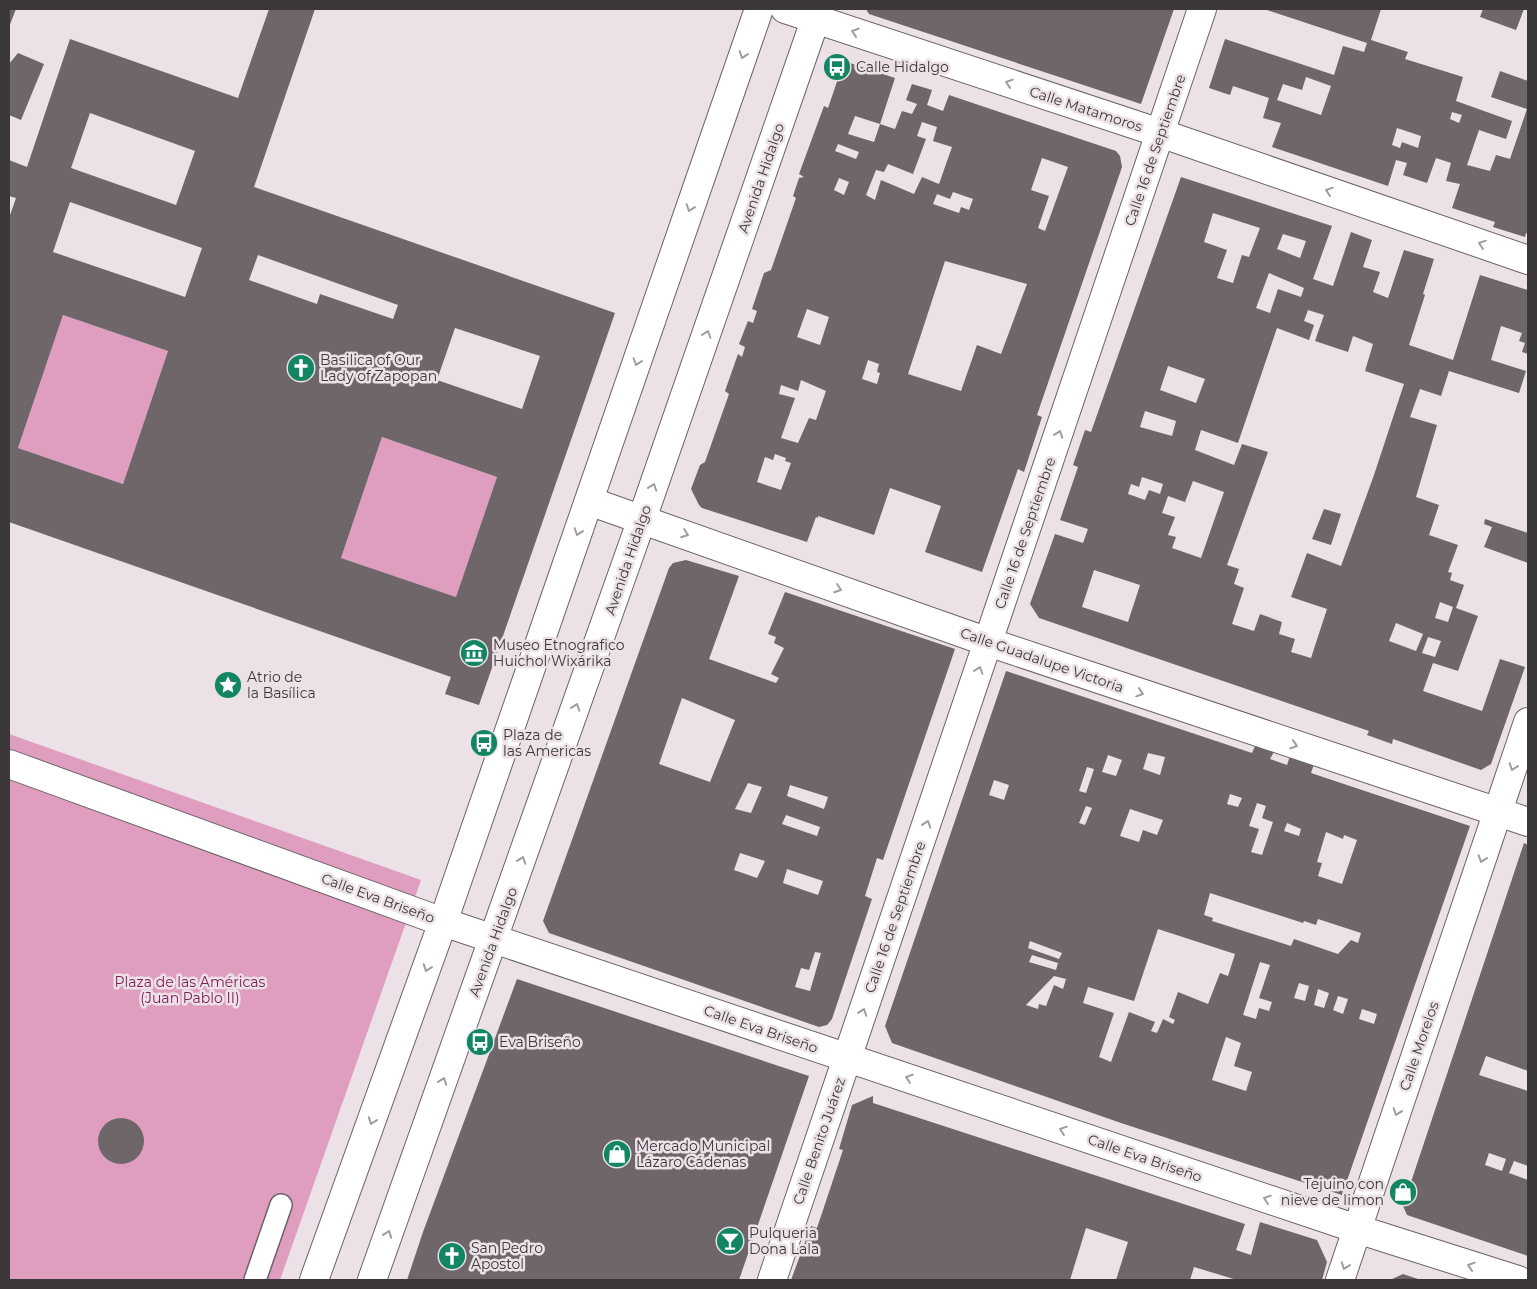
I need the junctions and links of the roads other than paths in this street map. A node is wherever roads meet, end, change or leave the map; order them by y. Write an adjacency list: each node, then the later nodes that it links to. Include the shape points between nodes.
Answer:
1 (759, 9): 7 (street, one-way to 7)
2 (785, 9): 4 (street, Calle Matamoros)
3 (1202, 9): 5 (street, Calle 16 de Septiembre)
4 (817, 14): 5 (street, Calle Matamoros, one-way to 4); 8 (street, Avenida Hidalgo, one-way to 4)
5 (1160, 133): 6 (street, Calle Matamoros, one-way to 5); 9 (street, Calle 16 de Septiembre, one-way to 5)
6 (1528, 260)
7 (589, 501): 8 (street, Calle Guadalupe Victoria); 14 (street, one-way to 14)
8 (642, 519): 9 (street, Calle Guadalupe Victoria, one-way to 9); 15 (street, Avenida Hidalgo, one-way to 8)
9 (988, 642): 12 (street, Calle Guadalupe Victoria, one-way to 12); 16 (street, Calle 16 de Septiembre, one-way to 9)
10 (1528, 722): 12 (street, Calle Morelos, one-way to 12)
11 (9, 764): 14 (street, Calle Eva Briseño)
12 (1497, 812): 13 (street, Calle Guadalupe Victoria); 18 (street, Calle Morelos, one-way to 18)
13 (1528, 822)
14 (443, 922): 15 (street, Calle Eva Briseño); 20 (street, one-way to 20)
15 (494, 939): 16 (street, Calle Eva Briseño); 21 (street, Avenida Hidalgo, one-way to 15)
16 (848, 1058): 18 (street, Calle Eva Briseño, one-way to 16); 22 (street, Calle Benito Juárez)
17 (281, 1206): 19 (lane)
18 (1357, 1230): 23 (street, Calle Morelos, one-way to 23); 24 (street, Calle Eva Briseño, one-way to 18)
19 (255, 1280)
20 (314, 1280)
21 (372, 1280)
22 (772, 1280)
23 (1340, 1280)
24 (1518, 1280)

